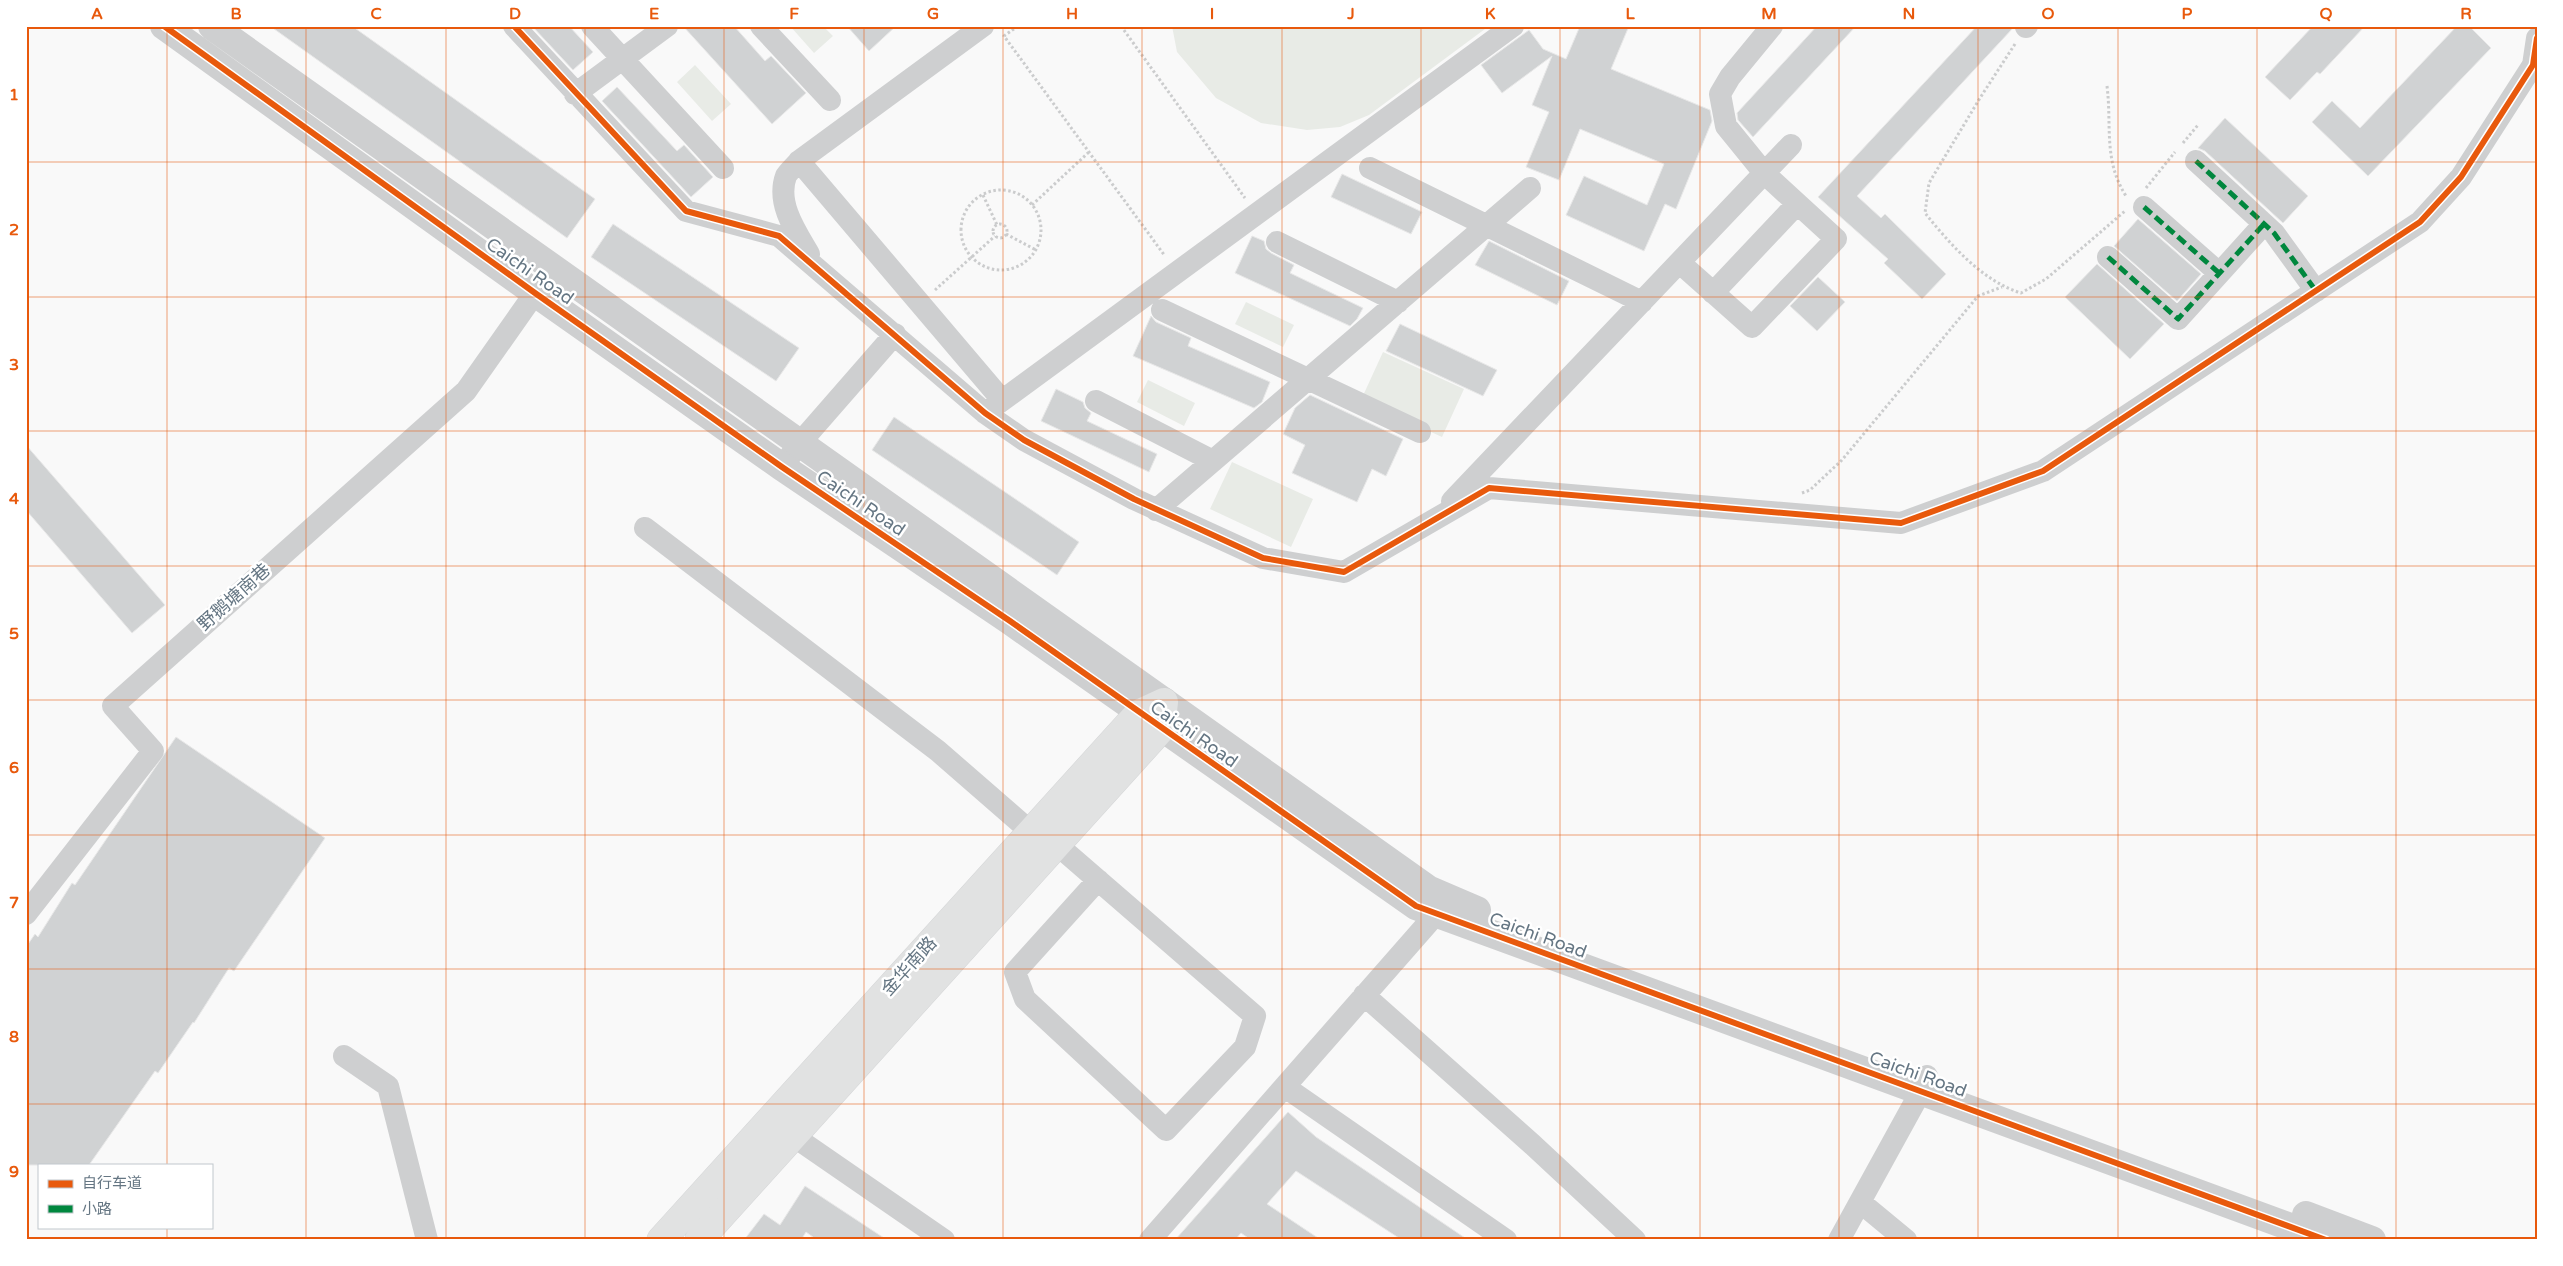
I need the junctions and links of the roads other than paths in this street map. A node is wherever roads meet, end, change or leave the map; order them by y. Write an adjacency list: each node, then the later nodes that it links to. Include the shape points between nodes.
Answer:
1 (164, 26): 32 (street, Caichi Road)
2 (212, 26): 41 (street, Caichi Road)
3 (514, 26): 12 (street)
4 (592, 26): 11 (street)
5 (667, 26): 11 (street)
6 (761, 26): 13 (street)
7 (983, 26): 16 (street)
8 (1513, 26): 39 (street)
9 (1772, 26): 19 (street, via 1720,94 1726,126)
10 (2537, 38): 30 (street, via 2532,65 2461,177 2420,222)
11 (622, 59): 12 (street); 17 (street)
12 (575, 94): 28 (street, via 686,210 779,236)
13 (830, 100)
14 (1791, 145): 19 (street)
15 (2196, 161): 23 (street)
16 (800, 162): 28 (street, via 786,175 782,198 794,228); 39 (street, via 920,303)
17 (722, 168)
18 (1370, 168): 24 (street)
19 (1765, 174): 22 (street); 27 (street)
20 (1530, 188): 24 (street)
21 (2136, 200): 29 (street)
22 (1797, 204): 31 (street); 31 (street, via 1836,239 1752,327)
23 (2264, 224): 29 (street); 30 (street)
24 (1486, 226): 33 (street); 34 (street)
25 (1277, 242): 33 (street)
26 (2108, 257): 29 (street, via 2178,319)
27 (1680, 263): 31 (street); 34 (street)
28 (817, 268): 36 (street)
29 (2220, 273)
30 (2316, 291): 45 (street, via 2042,471 1901,523 1489,488)
31 (1713, 292)
32 (535, 294): 43 (street, Caichi Road); 53 (street, 野鹅塘南巷, via 466,391 113,706 153,751)
33 (1398, 302): 37 (street)
34 (1642, 302): 45 (street, via 1485,464)
35 (1162, 310): 37 (street)
36 (895, 334): 39 (street); 41 (street)
37 (1308, 380): 40 (street); 42 (street)
38 (1096, 401): 42 (street)
39 (993, 406): 44 (street, via 1024,440)
40 (1420, 432)
41 (799, 444): 43 (street); 47 (street, Caichi Road)
42 (1214, 461): 44 (street)
43 (782, 467): 48 (street, Caichi Road, via 1010,621)
44 (1156, 510): 45 (street, via 1263,558 1344,572)
45 (1439, 517)
46 (645, 528): 50 (street, via 938,751)
47 (1164, 702): 48 (main road, 金华南路); 49 (main road); 52 (street, Caichi Road, via 1428,889)
48 (1138, 714): 49 (street, Caichi Road); 50 (main road, 金华南路)
49 (1160, 729): 50 (main road, 金华南路); 52 (street, Caichi Road, via 1416,906)
50 (1043, 837): 51 (street); 58 (main road, 金华南路); 59 (main road, 金华南路)
51 (1098, 880): 51 (street, via 1255,1016 1245,1047 1166,1130 1024,999 1015,972)
52 (1444, 907): 54 (street); 56 (street, Caichi Road)
53 (26, 914)
54 (1364, 995): 57 (street); 68 (street)
55 (344, 1056): 61 (street, via 388,1086)
56 (1924, 1084): 60 (street); 71 (street, Caichi Road); 72 (street, Caichi Road)
57 (1281, 1091): 65 (street); 66 (street); 67 (street)
58 (770, 1120): 59 (street); 62 (main road, 金华南路)
59 (793, 1135): 63 (main road, 金华南路); 64 (street)
60 (1860, 1202): 69 (street); 70 (street)
61 (428, 1240)
62 (661, 1240)
63 (699, 1240)
64 (944, 1240)
65 (1150, 1240)
66 (1490, 1240)
67 (1506, 1240)
68 (1635, 1240)
69 (1839, 1240)
70 (1906, 1240)
71 (2326, 1240)
72 (2372, 1240)

